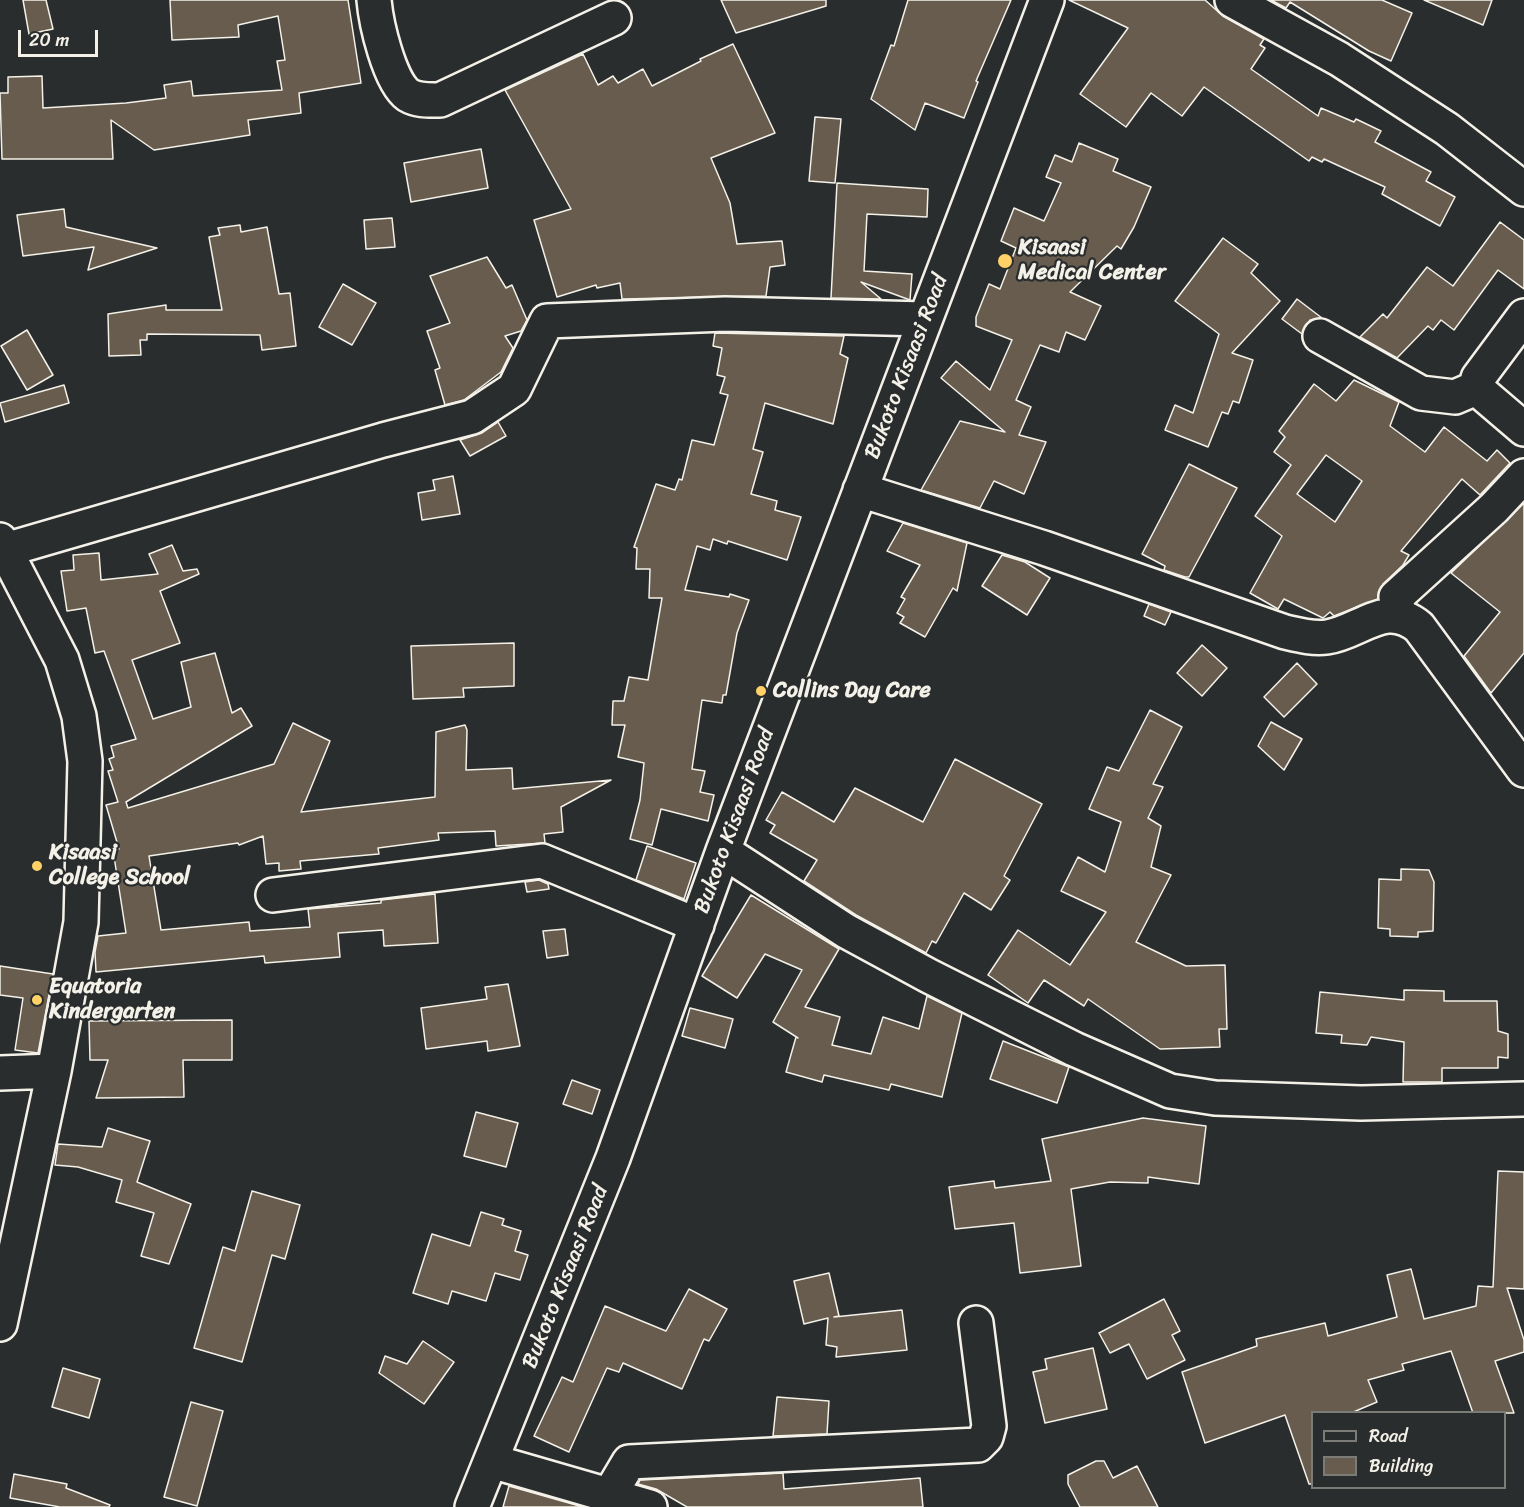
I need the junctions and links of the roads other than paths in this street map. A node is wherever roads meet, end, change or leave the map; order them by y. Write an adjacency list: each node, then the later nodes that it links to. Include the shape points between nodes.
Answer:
1 (374, 0): 4 (street, via 384,48 398,82 408,95 422,100 440,100)
2 (1047, 0): 7 (street, Bukoto Kisaasi Road)
3 (1232, 0): 5 (street, via 1338,59 1447,129)
4 (614, 18)
5 (1524, 189)
6 (1524, 316): 9 (street, via 1478,378)
7 (925, 319): 12 (street, Bukoto Kisaasi Road); 13 (street, via 725,314 547,321 514,389 471,417)
8 (1320, 336): 9 (street, via 1421,393 1455,397)
9 (1476, 388): 10 (street)
10 (1524, 429)
11 (1524, 476): 14 (street, via 1396,597)
12 (860, 490): 14 (street, via 1044,548 1285,632 1328,636 1381,616); 16 (street, Bukoto Kisaasi Road)
13 (2, 545): 19 (street, via 62,660 79,716 85,761 81,922)
14 (1399, 615): 15 (street, via 1419,627)
15 (1524, 770)
16 (723, 851): 18 (street, Bukoto Kisaasi Road); 21 (street, via 846,931 929,976 1074,1049 1170,1091 1215,1098 1361,1103)
17 (273, 895): 18 (street, via 542,861)
18 (697, 925): 24 (street, Bukoto Kisaasi Road, via 613,1158)
19 (54, 1071): 20 (street); 23 (street)
20 (0, 1073)
21 (1524, 1099)
22 (976, 1323): 25 (street, via 989,1426 978,1445 629,1462)
23 (0, 1324)
24 (491, 1461): 25 (street); 26 (street, Bukoto Kisaasi Road)
25 (610, 1494): 27 (street)
26 (472, 1507)
27 (650, 1507)

